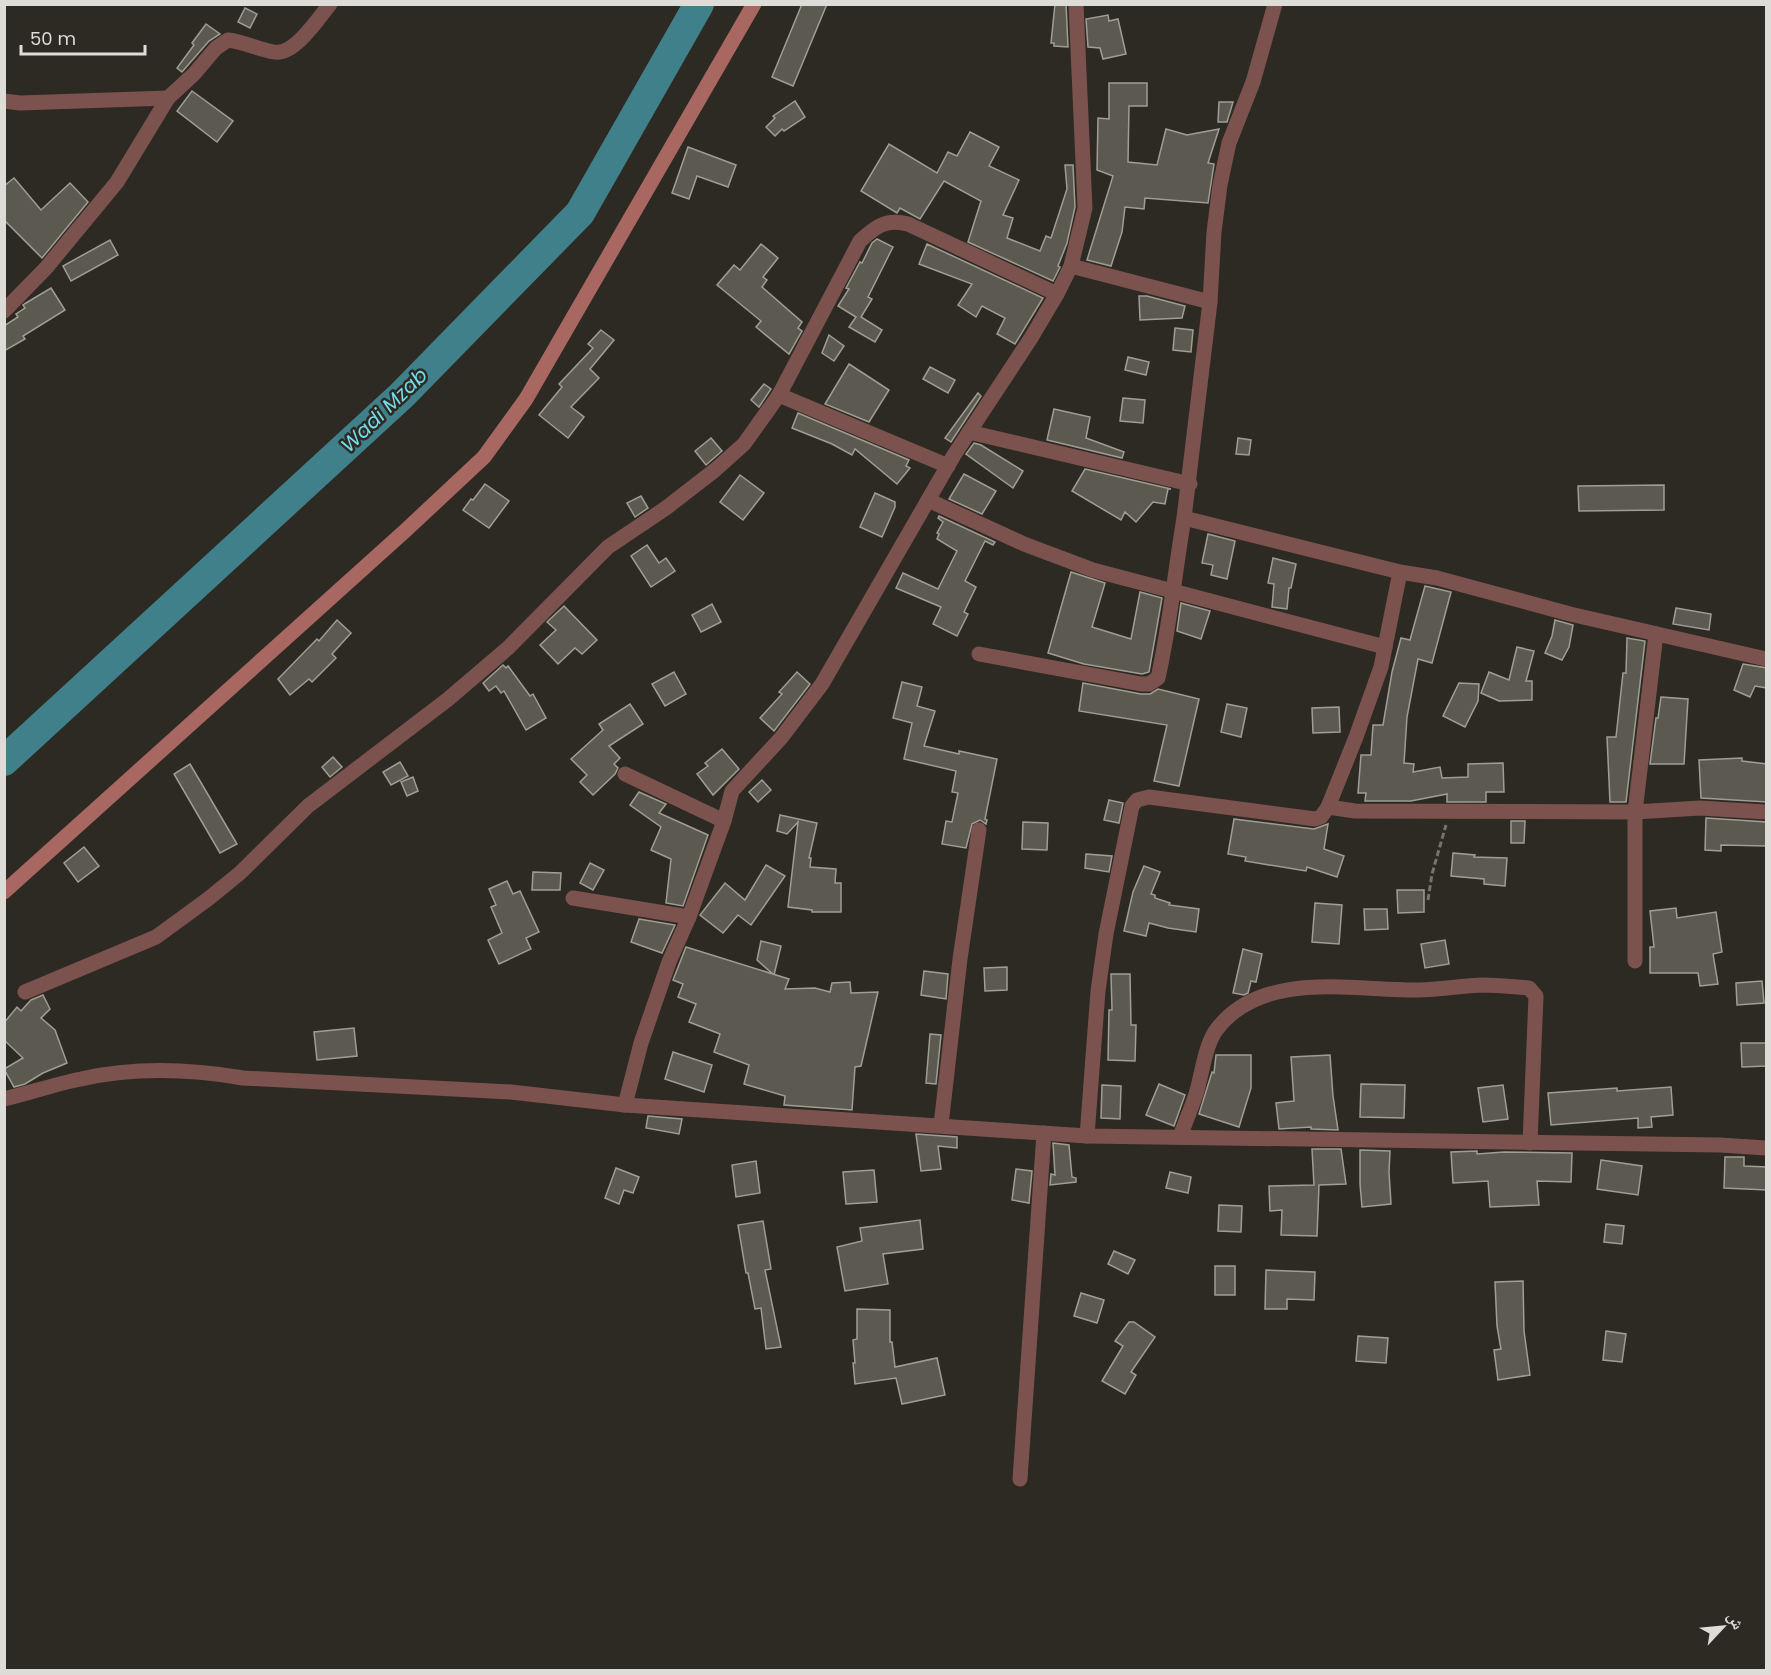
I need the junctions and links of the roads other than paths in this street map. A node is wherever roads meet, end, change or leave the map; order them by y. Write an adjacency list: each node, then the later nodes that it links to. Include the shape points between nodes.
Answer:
1 (330, 4): 5 (street, via 286,51 222,42)
2 (754, 4): 29 (main road, via 526,399 484,457)
3 (1076, 4): 7 (street, via 1084,208)
4 (1275, 4): 9 (street, via 1253,82 1229,143 1214,232)
5 (168, 98): 6 (street); 10 (street, via 117,182 46,268)
6 (4, 101)
7 (1071, 266): 8 (street); 9 (street)
8 (1057, 294): 11 (street, via 908,224 895,221 882,225 860,241); 12 (street)
9 (1210, 302): 14 (street)
10 (4, 311)
11 (779, 395): 13 (street); 33 (street, via 744,444 715,470 608,548 508,648 394,742 308,806 208,899 156,937)
12 (969, 432): 13 (street); 14 (street)
13 (948, 466): 15 (street)
14 (1190, 484): 16 (street)
15 (928, 500): 18 (street, via 1074,563); 27 (street, via 822,684 781,738 732,791)
16 (1184, 518): 17 (street); 18 (street)
17 (1400, 572): 19 (street); 20 (street)
18 (1172, 592): 20 (street); 21 (street, via 1158,678 1149,684)
19 (1656, 634): 22 (street); 25 (street)
20 (1385, 647): 24 (street)
21 (979, 654)
22 (1767, 659)
23 (625, 774): 27 (street)
24 (1328, 807): 25 (street, via 1354,811); 38 (street, via 1315,819 1149,797 1132,806 1098,991)
25 (1635, 812): 26 (street, via 1700,808); 32 (street)
26 (1767, 812)
27 (724, 821): 31 (street)
28 (980, 830): 36 (street, via 960,959)
29 (4, 892)
30 (573, 898): 31 (street)
31 (688, 917): 35 (street, via 641,1043)
32 (1635, 961)
33 (26, 992)
34 (4, 1099): 35 (street, via 81,1078 167,1070 243,1078 511,1092)
35 (625, 1105): 36 (street)
36 (942, 1125): 37 (street)
37 (1044, 1133): 38 (street); 42 (street)
38 (1088, 1136): 39 (street)
39 (1180, 1137): 40 (street); 40 (street, via 1216,1030 1246,1002 1284,990 1419,990 1486,985 1529,988 1536,996)
40 (1530, 1143): 41 (street)
41 (1767, 1148)
42 (1020, 1479)

